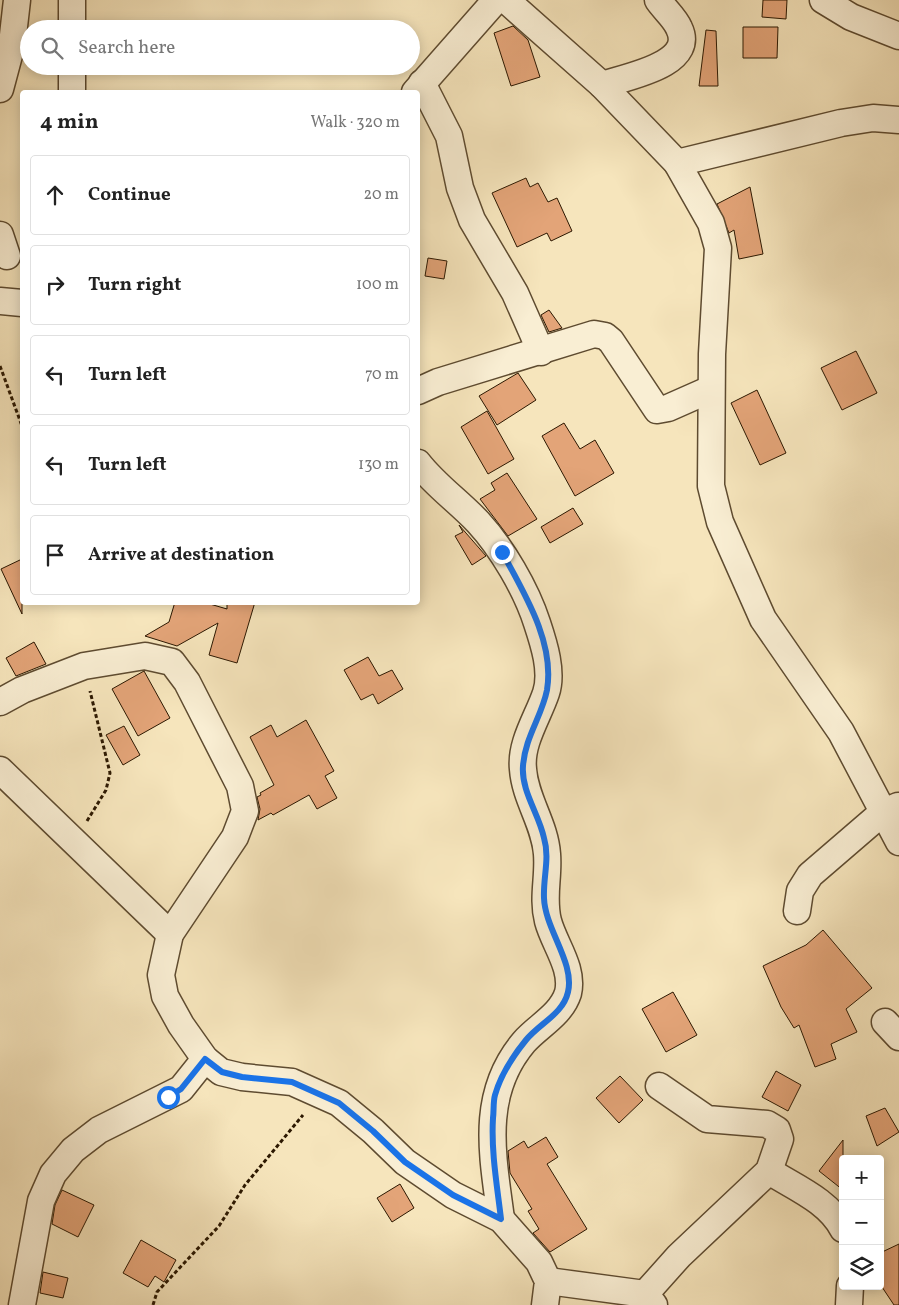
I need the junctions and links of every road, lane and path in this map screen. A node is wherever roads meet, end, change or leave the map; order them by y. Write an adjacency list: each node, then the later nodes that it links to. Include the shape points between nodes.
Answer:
1 (17, 0): 12 (street, via 12,44)
2 (72, 0): 7 (street)
3 (496, 0): 11 (street)
4 (506, 0): 10 (street)
5 (658, 0): 10 (street, via 680,28 678,51 666,64)
6 (823, 0): 8 (street, via 852,17)
7 (72, 20)
8 (899, 36)
9 (72, 75): 13 (street)
10 (602, 85): 15 (street)
11 (419, 88): 18 (street, via 449,136 460,188 472,220 515,293)
12 (0, 89)
13 (72, 90)
14 (899, 120): 15 (street, via 873,118 841,124)
15 (677, 163): 20 (street, via 711,224 718,248)
16 (0, 301): 17 (street)
17 (20, 303)
18 (541, 352): 20 (street, via 594,334 605,336 657,410); 21 (street)
19 (0, 366): 22 (path)
20 (712, 389): 27 (street, via 711,486 720,522 763,619)
21 (420, 390)
22 (20, 421)
23 (420, 465): 36 (street, via 478,522 502,552 537,622 547,661 547,691 527,741 522,767 544,837 547,855 544,898 548,922 568,974 568,992 561,1009 532,1032 511,1057 495,1096 492,1146)
24 (84, 666): 25 (street); 28 (path, via 110,773 106,790); 31 (street, via 145,656 172,662 187,682 240,786 245,811 235,837)
25 (0, 702)
26 (0, 770): 28 (street)
27 (891, 810): 29 (street); 30 (street, via 810,875 800,891)
28 (72, 840): 31 (street)
29 (899, 842)
30 (797, 911)
31 (170, 934): 32 (street, via 160,975 165,996)
32 (205, 1059): 34 (street, via 222,1072 292,1082); 41 (street, via 181,1089 99,1130 73,1150 53,1174 42,1201)
33 (659, 1086): 35 (street, via 707,1119 767,1124 777,1130 780,1139)
34 (320, 1095): 36 (street, via 339,1103 405,1162 453,1195); 42 (path, via 245,1185 219,1226 157,1292)
35 (769, 1171): 37 (street, via 828,1208); 40 (street, via 679,1256)
36 (501, 1219): 39 (street, via 538,1262)
37 (839, 1221)
38 (850, 1290): 43 (street)
39 (546, 1293): 40 (street)
40 (650, 1299)
41 (22, 1305)
42 (153, 1305)
43 (849, 1305)

